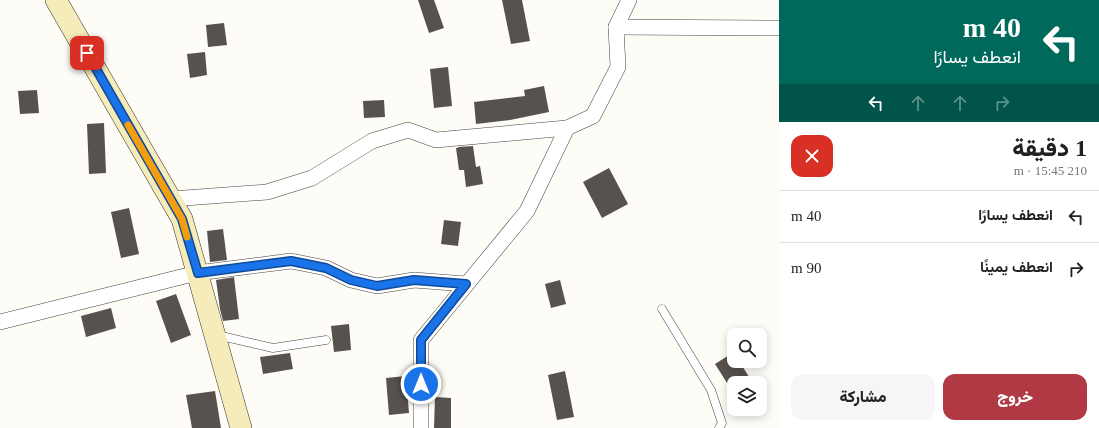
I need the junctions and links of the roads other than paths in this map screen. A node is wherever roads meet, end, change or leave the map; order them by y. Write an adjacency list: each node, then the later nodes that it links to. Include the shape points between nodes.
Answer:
1 (56, 0): 6 (street)
2 (629, 0): 3 (street)
3 (616, 27): 4 (street); 5 (street, via 618,66 593,116)
4 (779, 28)
5 (568, 128): 6 (street, via 436,140 408,130 372,141 312,178 267,192); 8 (street, via 527,211)
6 (171, 199): 7 (street, via 182,219)
7 (198, 273): 8 (street, via 291,261 326,268 351,280 377,286 414,280); 10 (street); 11 (street)
8 (466, 284): 14 (street, via 421,340)
9 (662, 309): 15 (lane, via 711,390 722,423)
10 (0, 322)
11 (215, 335): 12 (lane, via 273,348); 13 (street)
12 (326, 340)
13 (242, 428)
14 (421, 428)
15 (719, 428)

